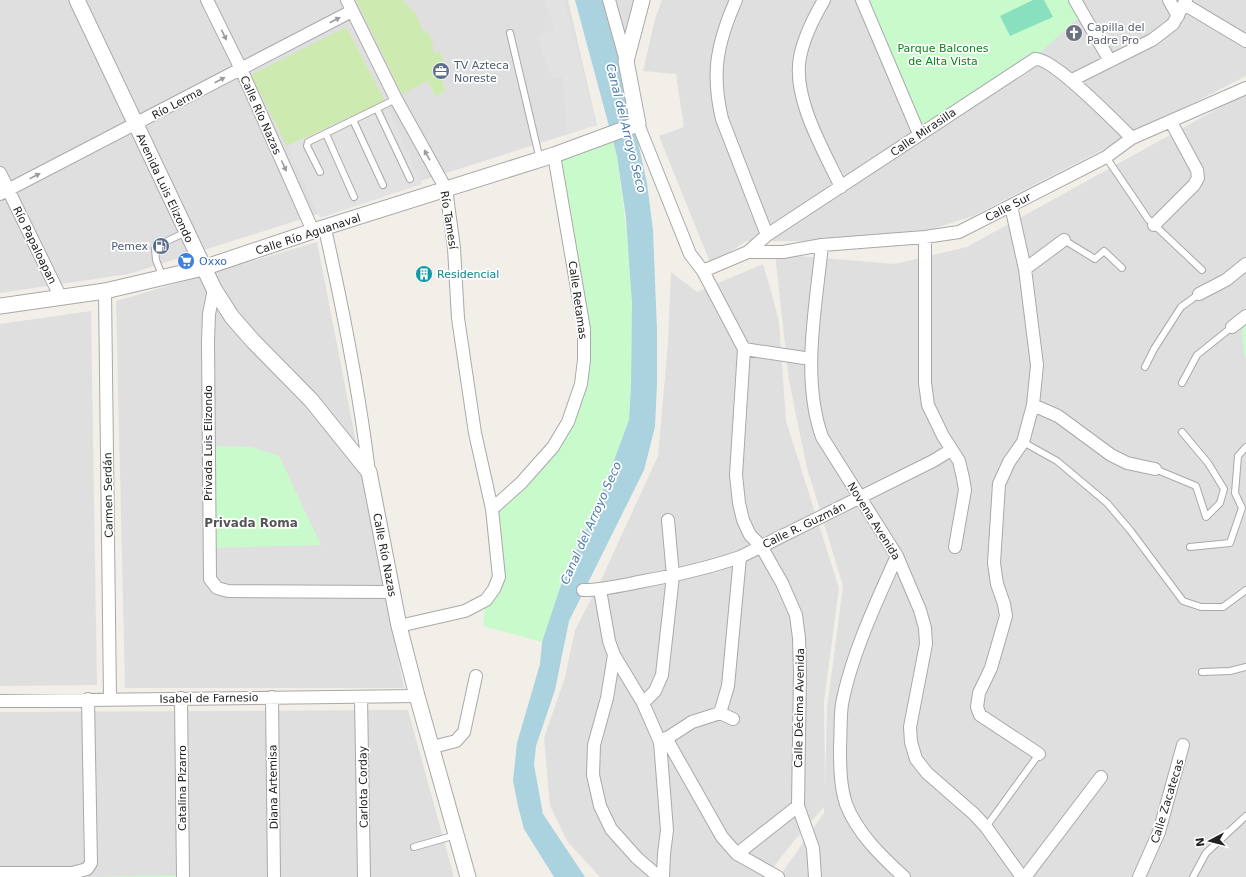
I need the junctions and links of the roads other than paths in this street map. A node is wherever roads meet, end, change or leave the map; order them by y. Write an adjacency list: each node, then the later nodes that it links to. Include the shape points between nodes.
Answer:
1 (77, 0): 25 (street, Avenida Luis Elizondo)
2 (207, 0): 18 (street, Calle Río Nazas, one-way to 18)
3 (347, 0): 12 (street, Río Tamesí)
4 (609, 0): 16 (street)
5 (642, 0): 16 (street)
6 (736, 0): 44 (street, via 726,24 717,61 718,101 722,119)
7 (824, 0): 36 (street, via 802,51 799,80 813,127)
8 (862, 0): 28 (street)
9 (1075, 0): 17 (street)
10 (1169, 0): 13 (street)
11 (1185, 2): 13 (street); 15 (street)
12 (352, 11): 18 (street, Río Lerma, one-way to 12); 21 (street, Río Tamesí)
13 (1178, 16): 17 (street, via 1167,29 1152,40)
14 (510, 33): 31 (lane)
15 (1246, 41)
16 (626, 61): 26 (street)
17 (1110, 61): 19 (street)
18 (241, 69): 25 (street, Río Lerma, one-way to 18); 42 (street, Calle Río Nazas, one-way to 42)
19 (1072, 80): 28 (street, Calle Mirasilla, via 1042,59 1034,59); 29 (street, Calle Mirasilla)
20 (1246, 88): 24 (street, Calle Sur)
21 (396, 99): 22 (lane); 37 (street, Río Tamesí, one-way to 21)
22 (377, 109): 23 (lane); 34 (lane)
23 (353, 120): 27 (lane); 35 (lane)
24 (1171, 122): 29 (street, Calle Sur); 41 (street, via 1197,170 1198,178)
25 (136, 125): 38 (street, Río Lerma, one-way to 25); 43 (street, Avenida Luis Elizondo)
26 (636, 125): 31 (street, Calle Río Aguanaval); 54 (street, via 690,254)
27 (326, 134): 33 (lane, via 308,143); 39 (lane)
28 (919, 134): 36 (street, Calle Mirasilla)
29 (1132, 138): 30 (street, Calle Sur)
30 (1106, 157): 40 (street, Calle Sur); 41 (lane)
31 (547, 158): 37 (street, Calle Río Aguanaval); 75 (street, Calle Retamas, via 584,329 581,384 568,422 553,447 521,483)
32 (0, 172): 38 (street, Río Papaloapan)
33 (320, 172)
34 (410, 179)
35 (383, 185)
36 (841, 187): 44 (street, Calle Mirasilla)
37 (446, 189): 42 (street, Calle Río Aguanaval); 75 (street, Río Tamesí, via 454,248 458,318 475,434)
38 (4, 191): 59 (street, Río Papaloapan)
39 (354, 196)
40 (1010, 206): 45 (street, Calle Sur, via 959,232); 52 (street)
41 (1154, 225): 53 (lane)
42 (319, 230): 50 (street, Calle Río Aguanaval); 73 (street, Calle Río Nazas, via 344,312)
43 (186, 232): 50 (street, Avenida Luis Elizondo); 55 (lane, via 155,249)
44 (767, 235): 48 (street, Calle Mirasilla)
45 (926, 237): 47 (street, Calle Sur); 71 (street, via 925,384 928,405)
46 (1064, 240): 51 (lane, via 1095,259 1104,251); 52 (street)
47 (822, 245): 48 (street, Calle Sur, via 783,252); 64 (street, Novena Avenida)
48 (748, 252): 54 (street, Calle Mirasilla)
49 (1246, 264): 58 (street, via 1226,280)
50 (203, 268): 55 (street, Calle Río Aguanaval); 56 (street, Avenida Luis Elizondo)
51 (1122, 268)
52 (1025, 269): 67 (street, via 1037,365)
53 (1202, 270)
54 (704, 271): 63 (street)
55 (163, 278): 57 (street, Calle Río Aguanaval)
56 (214, 289): 73 (street, Avenida Luis Elizondo, via 232,317 311,400); 86 (street, Privada Luis Elizondo, via 209,314 208,342 210,578 217,588 228,591)
57 (105, 291): 59 (street, Calle Río Aguanaval); 97 (street, Carmen Serdán)
58 (1199, 294): 65 (lane, via 1181,307)
59 (60, 296): 60 (street, Calle Río Aguanaval)
60 (0, 306)
61 (1246, 316): 62 (street)
62 (1232, 327): 66 (lane, via 1197,355)
63 (744, 348): 64 (street); 77 (street, Calle Décima Avenida, via 736,475 743,520 750,535)
64 (811, 358): 74 (street, Novena Avenida, via 817,425)
65 (1145, 367)
66 (1182, 383)
67 (1033, 405): 69 (street); 72 (street, via 1058,416 1116,458)
68 (1182, 432): 72 (lane, via 1208,463 1224,489 1220,503 1206,517 1196,486)
69 (1022, 442): 85 (lane, via 1057,461 1107,503 1183,601 1201,607 1223,607); 105 (street, via 999,484 994,563 1006,616 991,668 979,693 977,707 980,715)
70 (1246, 447): 79 (lane, via 1238,456 1235,493 1242,508 1230,543)
71 (951, 450): 74 (street, Calle R. Guzmán); 78 (street, via 959,461 965,490)
72 (1155, 469)
73 (369, 472): 86 (street, Calle Río Nazas)
74 (859, 498): 77 (street, Calle R. Guzmán); 80 (street, Novena Avenida)
75 (492, 509): 87 (street, Río Tamesí, via 499,577 486,600 465,611)
76 (668, 520): 82 (street)
77 (761, 546): 81 (street, Calle R. Guzmán); 107 (street, Calle Décima Avenida, via 782,583 796,616 800,638)
78 (955, 547)
79 (1190, 547)
80 (897, 556): 109 (street, Novena Avenida, via 925,628 926,644 910,727 916,760); 122 (street, via 877,600 852,668 842,705 840,778 847,804 864,835)
81 (740, 557): 82 (street, Calle R. Guzmán); 100 (street, via 728,686)
82 (673, 576): 84 (street, Calle R. Guzmán); 99 (street, via 662,675 656,691)
83 (583, 590): 84 (street, Calle R. Guzmán)
84 (600, 590): 88 (street)
85 (1246, 590)
86 (392, 592): 87 (street, Calle Río Nazas)
87 (400, 626): 92 (street, Calle Río Nazas)
88 (614, 655): 99 (street); 118 (street, via 607,698 594,745 593,775 600,806 611,829 637,858)
89 (1246, 667): 90 (lane, via 1230,671)
90 (1202, 672)
91 (476, 676): 104 (street, via 464,732 456,741)
92 (417, 696): 94 (street, Isabel de Farnesio); 104 (street, Calle Río Nazas)
93 (272, 697): 94 (street, Isabel de Farnesio); 95 (street, Isabel de Farnesio); 115 (street, Diana Artemisa)
94 (361, 697): 116 (street, Carlota Corday)
95 (181, 698): 97 (street, Isabel de Farnesio); 114 (street, Catalina Pizarro)
96 (88, 699): 97 (street, Isabel de Farnesio); 98 (street, Isabel de Farnesio); 113 (street, via 91,864 87,869 72,873)
97 (110, 699)
98 (0, 701)
99 (643, 703): 102 (street)
100 (720, 713): 101 (street); 102 (street, via 692,722)
101 (733, 719)
102 (663, 740): 112 (street, via 722,837); 119 (street, via 667,830)
103 (1183, 745): 125 (street, Calle Zacatecas, via 1160,832)
104 (433, 747): 110 (street, Calle Río Nazas)
105 (1039, 754): 109 (lane)
106 (1101, 777): 124 (street)
107 (798, 806): 112 (street); 121 (street, Calle Décima Avenida, via 813,848)
108 (1246, 816): 126 (lane, via 1206,853)
109 (986, 827): 123 (street, Novena Avenida)
110 (456, 835): 111 (lane); 117 (street, Calle Río Nazas)
111 (414, 847)
112 (738, 854): 120 (street)
113 (0, 873)
114 (183, 877)
115 (274, 877)
116 (364, 877)
117 (468, 877)
118 (659, 877)
119 (663, 877)
120 (778, 877)
121 (815, 877)
122 (904, 877)
123 (1022, 877)
124 (1025, 877)
125 (1140, 877)
126 (1193, 877)

